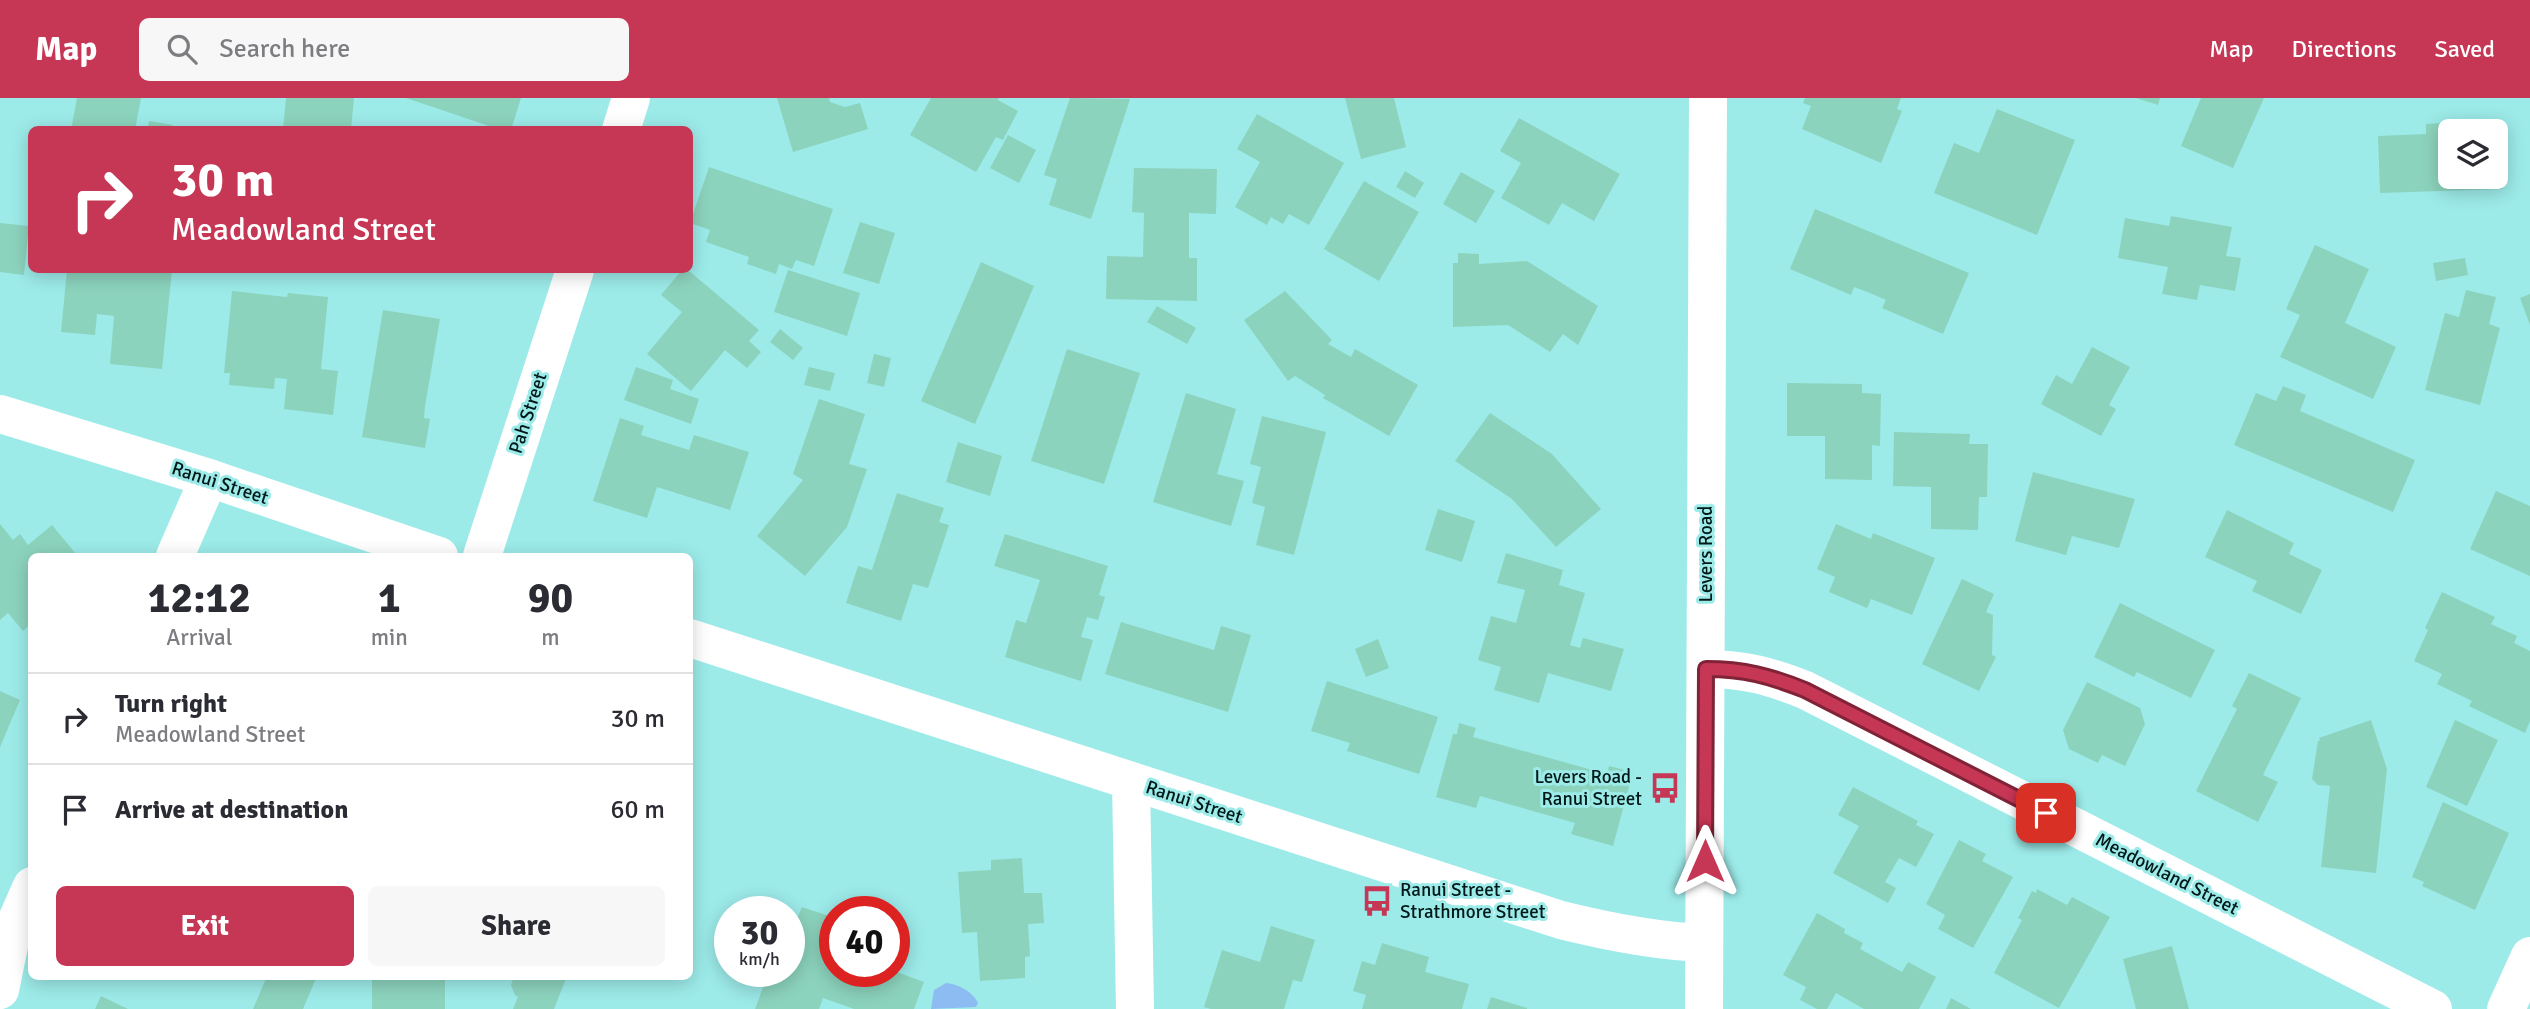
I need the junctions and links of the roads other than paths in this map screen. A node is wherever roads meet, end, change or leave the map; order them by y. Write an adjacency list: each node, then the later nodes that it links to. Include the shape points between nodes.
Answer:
1 (631, 98): 3 (street)
2 (1708, 98): 11 (street, Levers Road)
3 (622, 126)
4 (574, 273): 9 (street, Pah Street)
5 (0, 414): 6 (street, Ranui Street)
6 (209, 478): 7 (street); 8 (street, Ranui Street)
7 (176, 553)
8 (430, 553)
9 (483, 553)
10 (693, 639): 12 (street, Ranui Street)
11 (1706, 669): 14 (street, Levers Road); 19 (street, Meadowland Street, via 1737,669 1805,690)
12 (1131, 781): 14 (street, Ranui Street, via 1561,920 1618,934); 17 (street)
13 (28, 895): 16 (street, via 12,931)
14 (1704, 943): 18 (street, Levers Road)
15 (2530, 956): 20 (street)
16 (0, 990)
17 (1135, 1009)
18 (1704, 1009)
19 (2433, 1009)
20 (2506, 1009)

